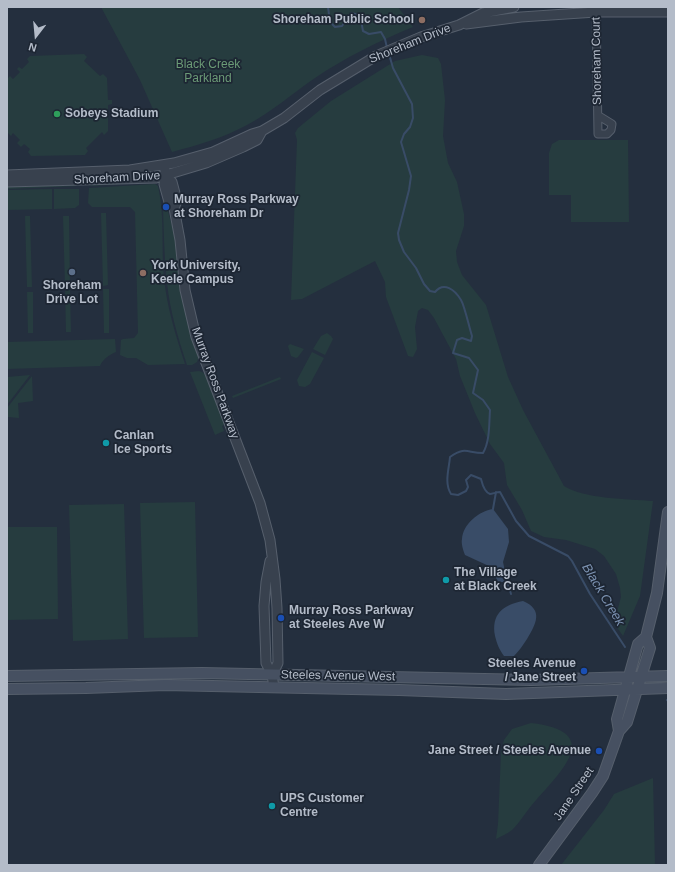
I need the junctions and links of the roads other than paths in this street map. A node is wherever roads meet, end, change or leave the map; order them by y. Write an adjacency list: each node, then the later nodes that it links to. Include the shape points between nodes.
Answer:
1 (514, 7): 4 (street, Shoreham Drive, via 483,13)
2 (596, 10): 3 (street, Shoreham Drive); 4 (street, Shoreham Drive); 5 (street, Shoreham Court)
3 (668, 12)
4 (459, 25): 6 (street, Shoreham Drive, via 376,56 320,90 284,118)
5 (599, 116)
6 (262, 131): 7 (street, Shoreham Drive, via 212,152); 9 (street, Shoreham Drive, via 257,140 243,147)
7 (164, 165): 8 (street, Shoreham Drive, via 130,170); 9 (street, Murray Ross Parkway)
8 (7, 175)
9 (166, 176): 10 (street, Shoreham Drive); 13 (street, Murray Ross Parkway, via 164,184 169,202 174,208 185,290 196,337 260,503 270,540 271,554 264,606 266,663)
10 (7, 182)
11 (668, 512): 12 (main road, Jane Street, via 657,593)
12 (646, 637): 17 (main road, Jane Street, via 638,644); 18 (main road, Jane Street, via 650,648)
13 (272, 674): 14 (main road, Steeles Avenue West); 15 (main road, Steeles Avenue West); 19 (street, Murray Ross Parkway)
14 (7, 676)
15 (399, 676): 17 (main road, Steeles Avenue West, via 531,680); 24 (main road)
16 (668, 676): 18 (main road, Steeles Avenue West)
17 (629, 677): 18 (main road, Steeles Avenue West); 22 (main road, Jane Street)
18 (641, 677): 23 (main road, Jane Street)
19 (274, 687): 21 (main road, Steeles Avenue West, via 165,685); 24 (main road, Steeles Avenue West)
20 (668, 688): 23 (main road, Steeles Avenue West)
21 (7, 689)
22 (625, 689): 23 (main road, Steeles Avenue West); 24 (main road, Steeles Avenue West, via 506,694); 25 (main road, Jane Street, via 617,718)
23 (637, 689): 25 (main road, Jane Street, via 627,722)
24 (398, 690)
25 (619, 731): 26 (main road, Jane Street, via 603,776)
26 (539, 865)

